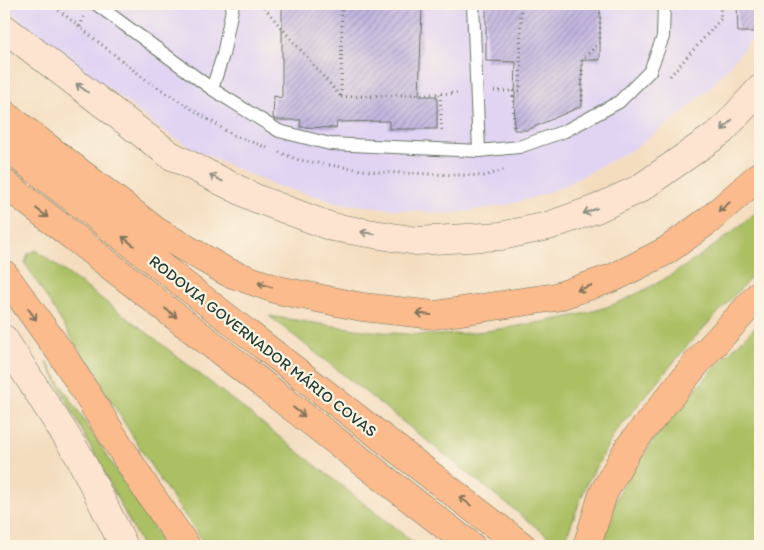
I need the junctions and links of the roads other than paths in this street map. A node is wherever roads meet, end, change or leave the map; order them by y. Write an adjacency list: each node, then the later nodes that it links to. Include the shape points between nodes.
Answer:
1 (96, 4): 6 (lane)
2 (233, 4): 6 (lane)
3 (473, 4): 10 (lane)
4 (664, 4): 10 (lane, via 663,37 650,71 619,102 565,131 519,147)
5 (4, 28): 7 (main road, one-way to 5, via 722,131 639,189 596,209 548,226 501,236 416,241 332,227 255,198 170,155)
6 (212, 89): 10 (lane, via 279,130 330,144)
7 (760, 89)
8 (4, 114): 11 (main road, one-way to 8, via 709,220 666,251 615,277 556,297 434,315 362,307 278,290 227,272 156,231)
9 (4, 145): 16 (main road, RODOVIA GOVERNADOR MÁRIO COVAS, one-way to 9)
10 (479, 151)
11 (760, 175)
12 (4, 183): 19 (main road, RODOVIA GOVERNADOR MÁRIO COVAS, one-way to 19)
13 (4, 274): 18 (main road, one-way to 18, via 63,356)
14 (760, 294): 20 (main road, via 700,359 629,447 603,494)
15 (4, 339): 17 (main road, via 79,456)
16 (513, 538)
17 (124, 546)
18 (186, 546)
19 (471, 546)
20 (587, 546)

